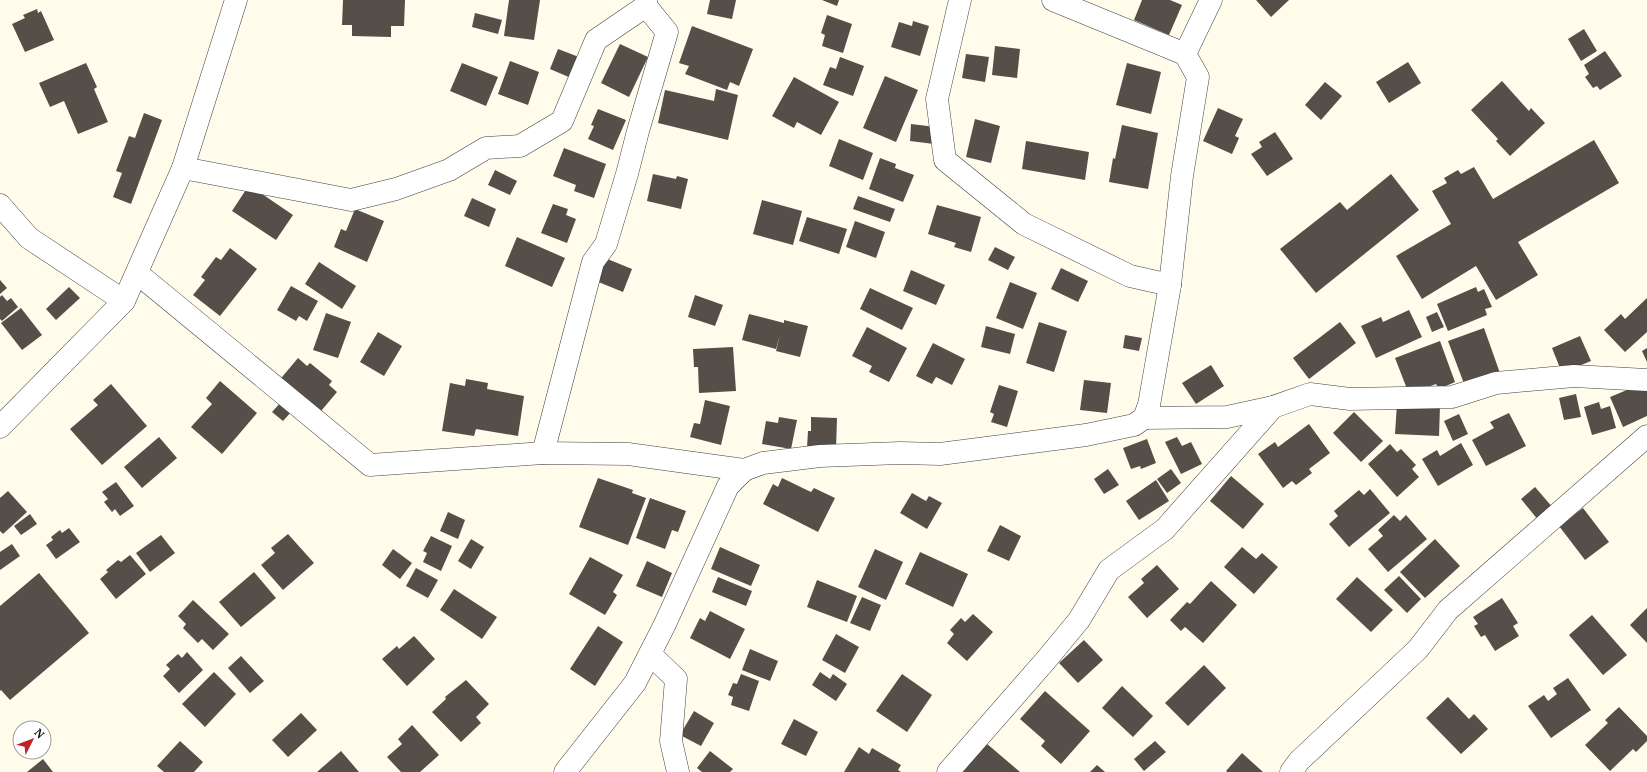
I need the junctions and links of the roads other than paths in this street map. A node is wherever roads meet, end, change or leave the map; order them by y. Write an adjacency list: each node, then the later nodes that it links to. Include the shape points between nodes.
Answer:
1 (236, 0): 7 (street)
2 (960, 0): 10 (street, via 937,99 945,160 1024,224 1130,276)
3 (1053, 0): 6 (street)
4 (1211, 0): 6 (street)
5 (646, 3): 7 (street, via 596,40 562,122 520,146 486,148 449,170 396,189 351,200); 17 (street, via 667,32 606,244 593,262)
6 (1185, 54): 10 (street, via 1198,77 1182,176)
7 (183, 168): 9 (street)
8 (0, 205): 11 (street, via 29,238)
9 (137, 273): 11 (street); 17 (street, via 370,465)
10 (1170, 285): 14 (street, via 1149,405)
11 (124, 301): 15 (street)
12 (1647, 380): 13 (street, via 1574,376 1496,383 1452,397 1350,399 1310,394)
13 (1273, 407): 14 (street, via 1227,417); 22 (street, via 1165,530 1108,570 1079,620)
14 (1144, 418): 18 (street, via 1134,425 1086,435 940,454 820,456 763,463)
15 (0, 427)
16 (1647, 436): 23 (street, via 1448,610 1418,649 1299,761)
17 (544, 453): 18 (street, via 628,454)
18 (744, 470): 19 (street, via 728,486)
19 (650, 654): 20 (street, via 635,683); 21 (street, via 676,679 671,742)
20 (565, 772)
21 (678, 772)
22 (948, 772)
23 (1291, 772)

